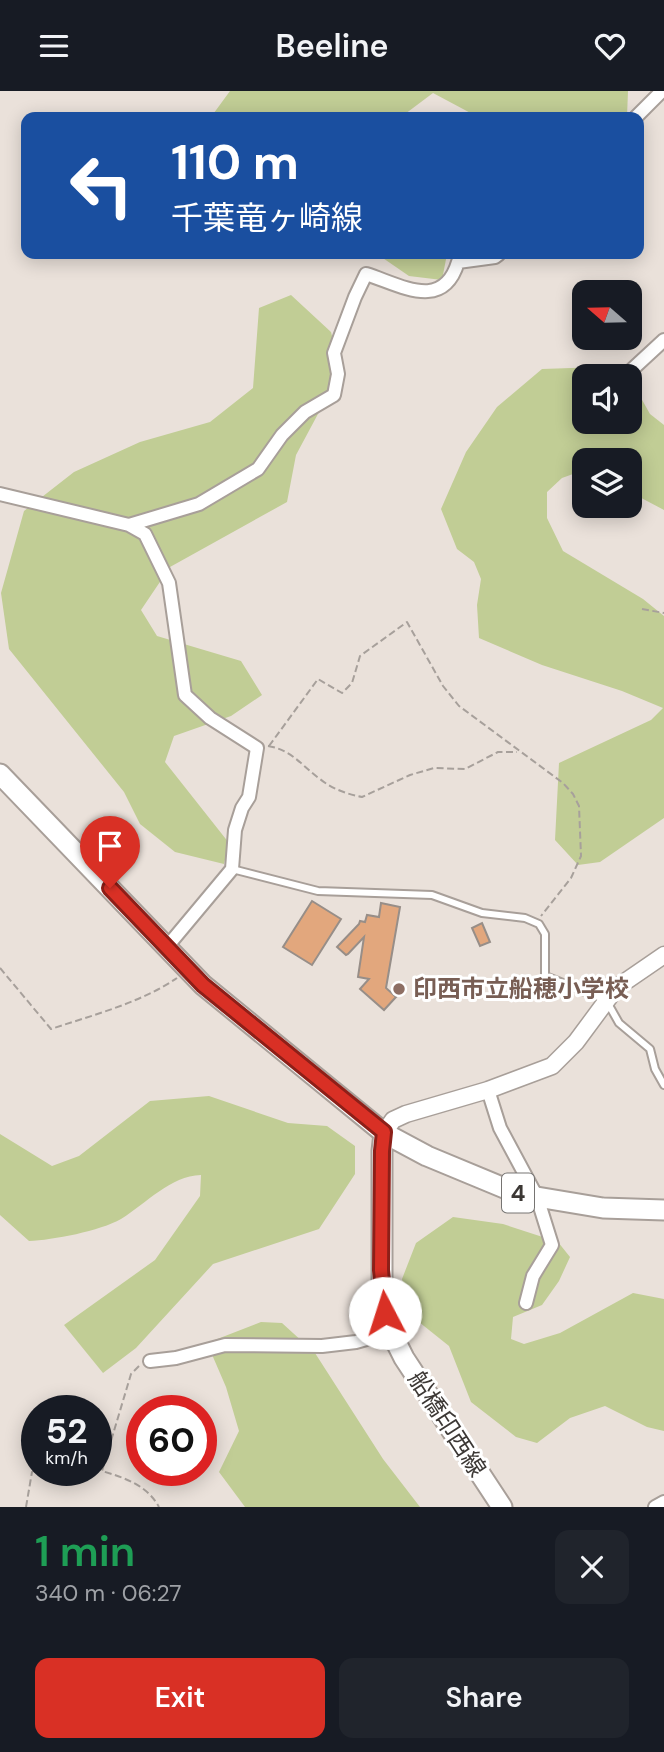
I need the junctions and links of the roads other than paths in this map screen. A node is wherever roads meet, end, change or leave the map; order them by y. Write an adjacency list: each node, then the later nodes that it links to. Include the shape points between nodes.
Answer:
1 (662, 91): 2 (street)
2 (641, 112)
3 (480, 259): 7 (street, via 458,262 454,277 444,288 426,293 366,274 334,353 338,374 334,395 305,412 258,469 199,504)
4 (664, 340): 5 (street)
5 (638, 364)
6 (0, 494): 7 (street)
7 (129, 525): 9 (street, via 145,534 169,583 185,695 257,748 249,797 235,830)
8 (0, 774): 10 (main road, 4)
9 (232, 869): 10 (street); 12 (lane, via 318,891 432,895 482,913 536,922 545,934 545,976)
10 (166, 948): 15 (main road, 4, via 257,1031)
11 (664, 955): 12 (street, via 626,979)
12 (606, 1000): 13 (lane, via 619,1023 650,1049); 14 (street, via 552,1066)
13 (664, 1085)
14 (488, 1090): 15 (street, via 406,1114); 16 (street, via 500,1128)
15 (384, 1132): 16 (main road, 4, via 458,1170); 19 (main road, 船橋印西線, via 382,1294)
16 (537, 1197): 17 (main road, 4, via 603,1208); 18 (street, via 552,1245 533,1276)
17 (664, 1210)
18 (526, 1303)
19 (391, 1332): 20 (street, via 322,1346 225,1345); 22 (main road, 船橋印西線)
20 (150, 1361)
21 (664, 1502): 23 (street)
22 (498, 1505)
23 (655, 1507)

